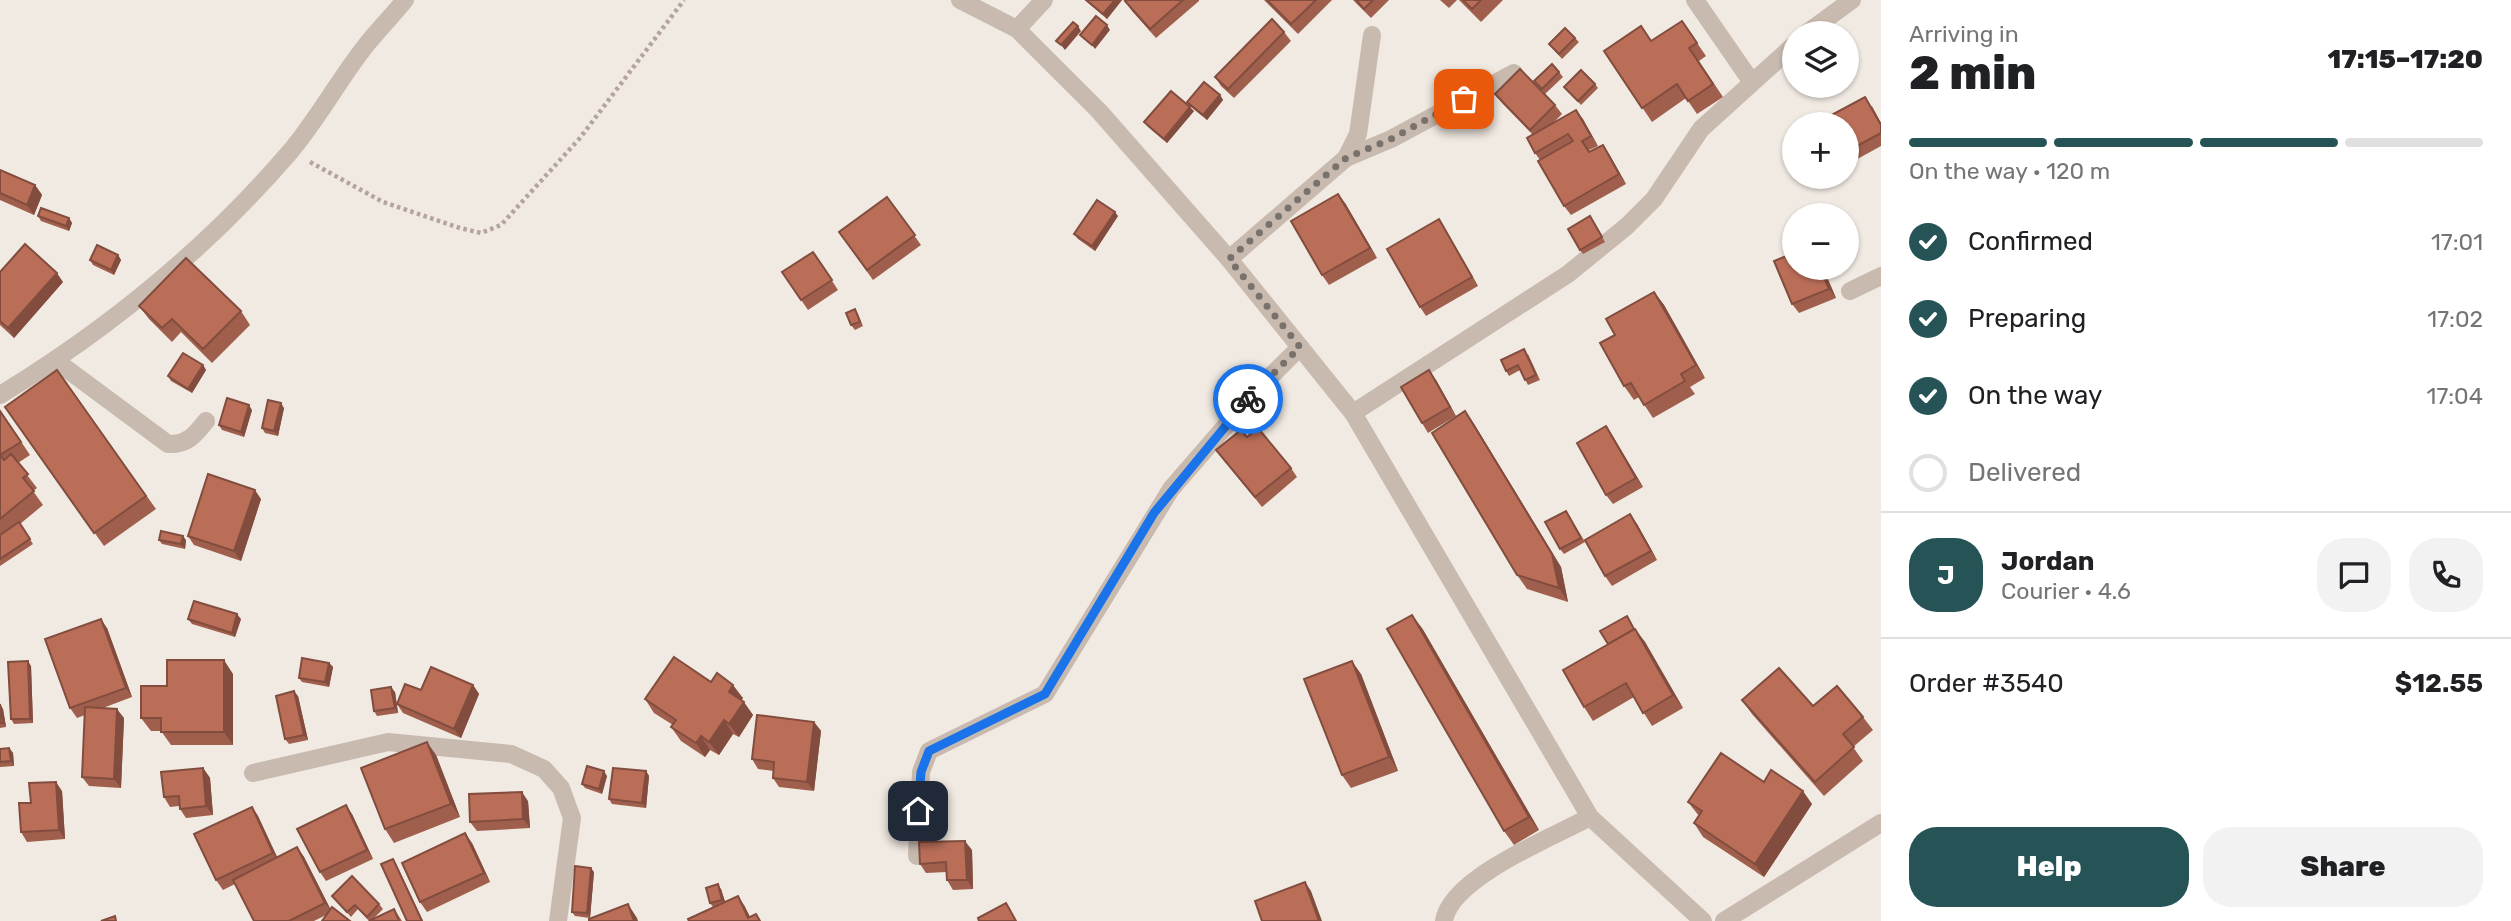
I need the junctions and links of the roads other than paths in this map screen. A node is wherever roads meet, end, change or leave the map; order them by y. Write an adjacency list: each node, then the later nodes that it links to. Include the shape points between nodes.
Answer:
1 (405, 0): 17 (street, via 366,44 290,151 225,221 149,289)
2 (960, 0): 7 (street)
3 (1044, 0): 7 (street)
4 (1695, 0): 11 (street)
5 (1852, 0): 6 (street)
6 (1823, 21)
7 (1017, 29): 13 (street, via 1099,111)
8 (1371, 35): 12 (street, via 1358,134)
9 (1782, 55): 11 (street)
10 (1514, 73): 12 (street)
11 (1751, 81): 19 (street, via 1701,129 1654,199 1627,226 1568,274)
12 (1346, 158): 13 (street)
13 (1229, 259): 16 (street)
14 (1881, 276): 15 (street)
15 (1850, 290)
16 (1300, 347): 19 (street); 24 (street, via 1255,391 1171,489 1045,694 929,751 921,772)
17 (56, 361): 18 (street); 20 (street, via 168,444 180,445 193,438)
18 (0, 395)
19 (1353, 413): 22 (street)
20 (206, 421)
21 (253, 773): 25 (street, via 388,743 511,754 544,769 561,788 572,818)
22 (1590, 817): 26 (street, via 1471,881 1445,911); 27 (street)
23 (1881, 823): 28 (street)
24 (917, 856)
25 (558, 921)
26 (1444, 921)
27 (1703, 921)
28 (1724, 921)

